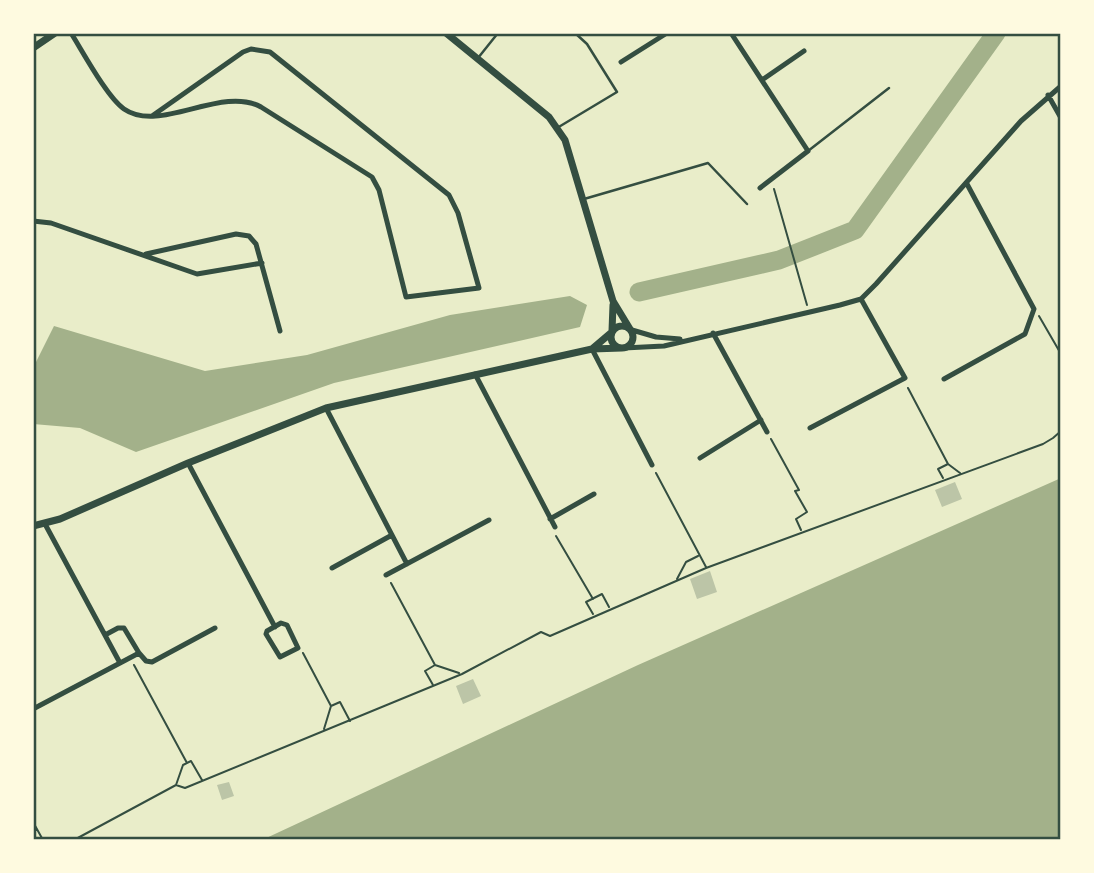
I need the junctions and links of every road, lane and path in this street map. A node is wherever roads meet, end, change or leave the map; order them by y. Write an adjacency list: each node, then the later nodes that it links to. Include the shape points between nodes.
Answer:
1 (55, 33): 8 (street)
2 (71, 33): 16 (street, via 116,101 134,114)
3 (446, 33): 10 (street)
4 (498, 33): 10 (lane)
5 (575, 33): 18 (lane, via 617,92)
6 (667, 33): 11 (street)
7 (731, 33): 12 (street)
8 (33, 48)
9 (804, 51): 12 (street)
10 (477, 58): 18 (street)
11 (621, 62)
12 (762, 80): 19 (street)
13 (1061, 86): 15 (street)
14 (889, 88): 19 (lane)
15 (1048, 95): 17 (street); 21 (street)
16 (152, 116): 16 (street, via 236,100 253,103 372,177 406,297 479,288 449,195 270,52 243,52)
17 (1061, 118)
18 (557, 128): 23 (street, via 568,147)
19 (808, 151): 20 (street)
20 (771, 180): 22 (street); 31 (path)
21 (967, 184): 28 (street); 30 (street)
22 (760, 188)
23 (583, 199): 24 (lane, via 708,163); 29 (street)
24 (747, 204)
25 (33, 221): 26 (street)
26 (143, 255): 27 (street, via 201,274); 27 (street, via 243,234 256,244)
27 (262, 263): 33 (street)
28 (861, 299): 31 (street); 41 (street)
29 (613, 301): 32 (street); 34 (street)
30 (1034, 309): 39 (path); 42 (street, via 1025,334)
31 (809, 313): 35 (street)
32 (631, 330): 34 (street, via 619,326); 36 (street); 37 (street, via 633,341)
33 (280, 331)
34 (612, 331): 37 (street, via 612,343); 38 (street)
35 (713, 333): 36 (street); 44 (street)
36 (687, 339): 37 (street, via 664,346)
37 (623, 348): 38 (street)
38 (592, 349): 40 (street); 51 (street)
39 (1061, 354)
40 (475, 374): 43 (street); 55 (street)
41 (905, 378): 45 (street); 50 (path)
42 (944, 379)
43 (326, 408): 49 (street); 61 (street)
44 (761, 420): 47 (street); 48 (street)
45 (810, 428)
46 (1061, 431): 52 (path, via 1043,444)
47 (767, 432): 60 (path, via 807,512 796,519)
48 (700, 458)
49 (188, 463): 57 (street); 71 (street)
50 (948, 464): 52 (path); 53 (path, via 938,469)
51 (652, 466): 62 (path)
52 (961, 474): 53 (path)
53 (944, 479): 60 (path)
54 (594, 494): 55 (street)
55 (550, 519): 59 (street)
56 (489, 520): 63 (street)
57 (45, 524): 58 (street); 73 (street)
58 (33, 526)
59 (555, 527): 68 (path)
60 (802, 531): 65 (path)
61 (392, 535): 63 (street); 64 (street)
62 (699, 555): 65 (path); 67 (path, via 686,562)
63 (407, 564): 66 (street)
64 (332, 568)
65 (706, 568): 67 (path)
66 (386, 575): 78 (path)
67 (676, 580): 69 (path)
68 (593, 599): 69 (path, via 602,594); 70 (path, via 586,602)
69 (610, 608): 70 (path)
70 (594, 615): 79 (path, via 550,636 541,632)
71 (275, 627): 74 (street, via 286,624); 74 (street, via 266,634 278,656)
72 (215, 628): 75 (street, via 152,662)
73 (105, 635): 75 (street, via 124,628); 77 (street)
74 (298, 648): 81 (path)
75 (139, 653): 76 (street)
76 (130, 657): 77 (street); 85 (path)
77 (120, 663): 82 (street)
78 (435, 665): 79 (path); 80 (path, via 425,671)
79 (462, 674): 80 (path)
80 (433, 686): 83 (path)
81 (331, 706): 83 (path, via 340,702); 84 (path)
82 (33, 709)
83 (350, 721): 84 (path)
84 (323, 730): 86 (path)
85 (187, 763): 86 (path, via 191,761); 87 (path)
86 (203, 781): 87 (path, via 186,788)
87 (176, 785): 92 (path)
88 (33, 822): 89 (path)
89 (36, 827): 90 (path); 91 (path)
90 (33, 837)
91 (43, 840)
92 (74, 840)

